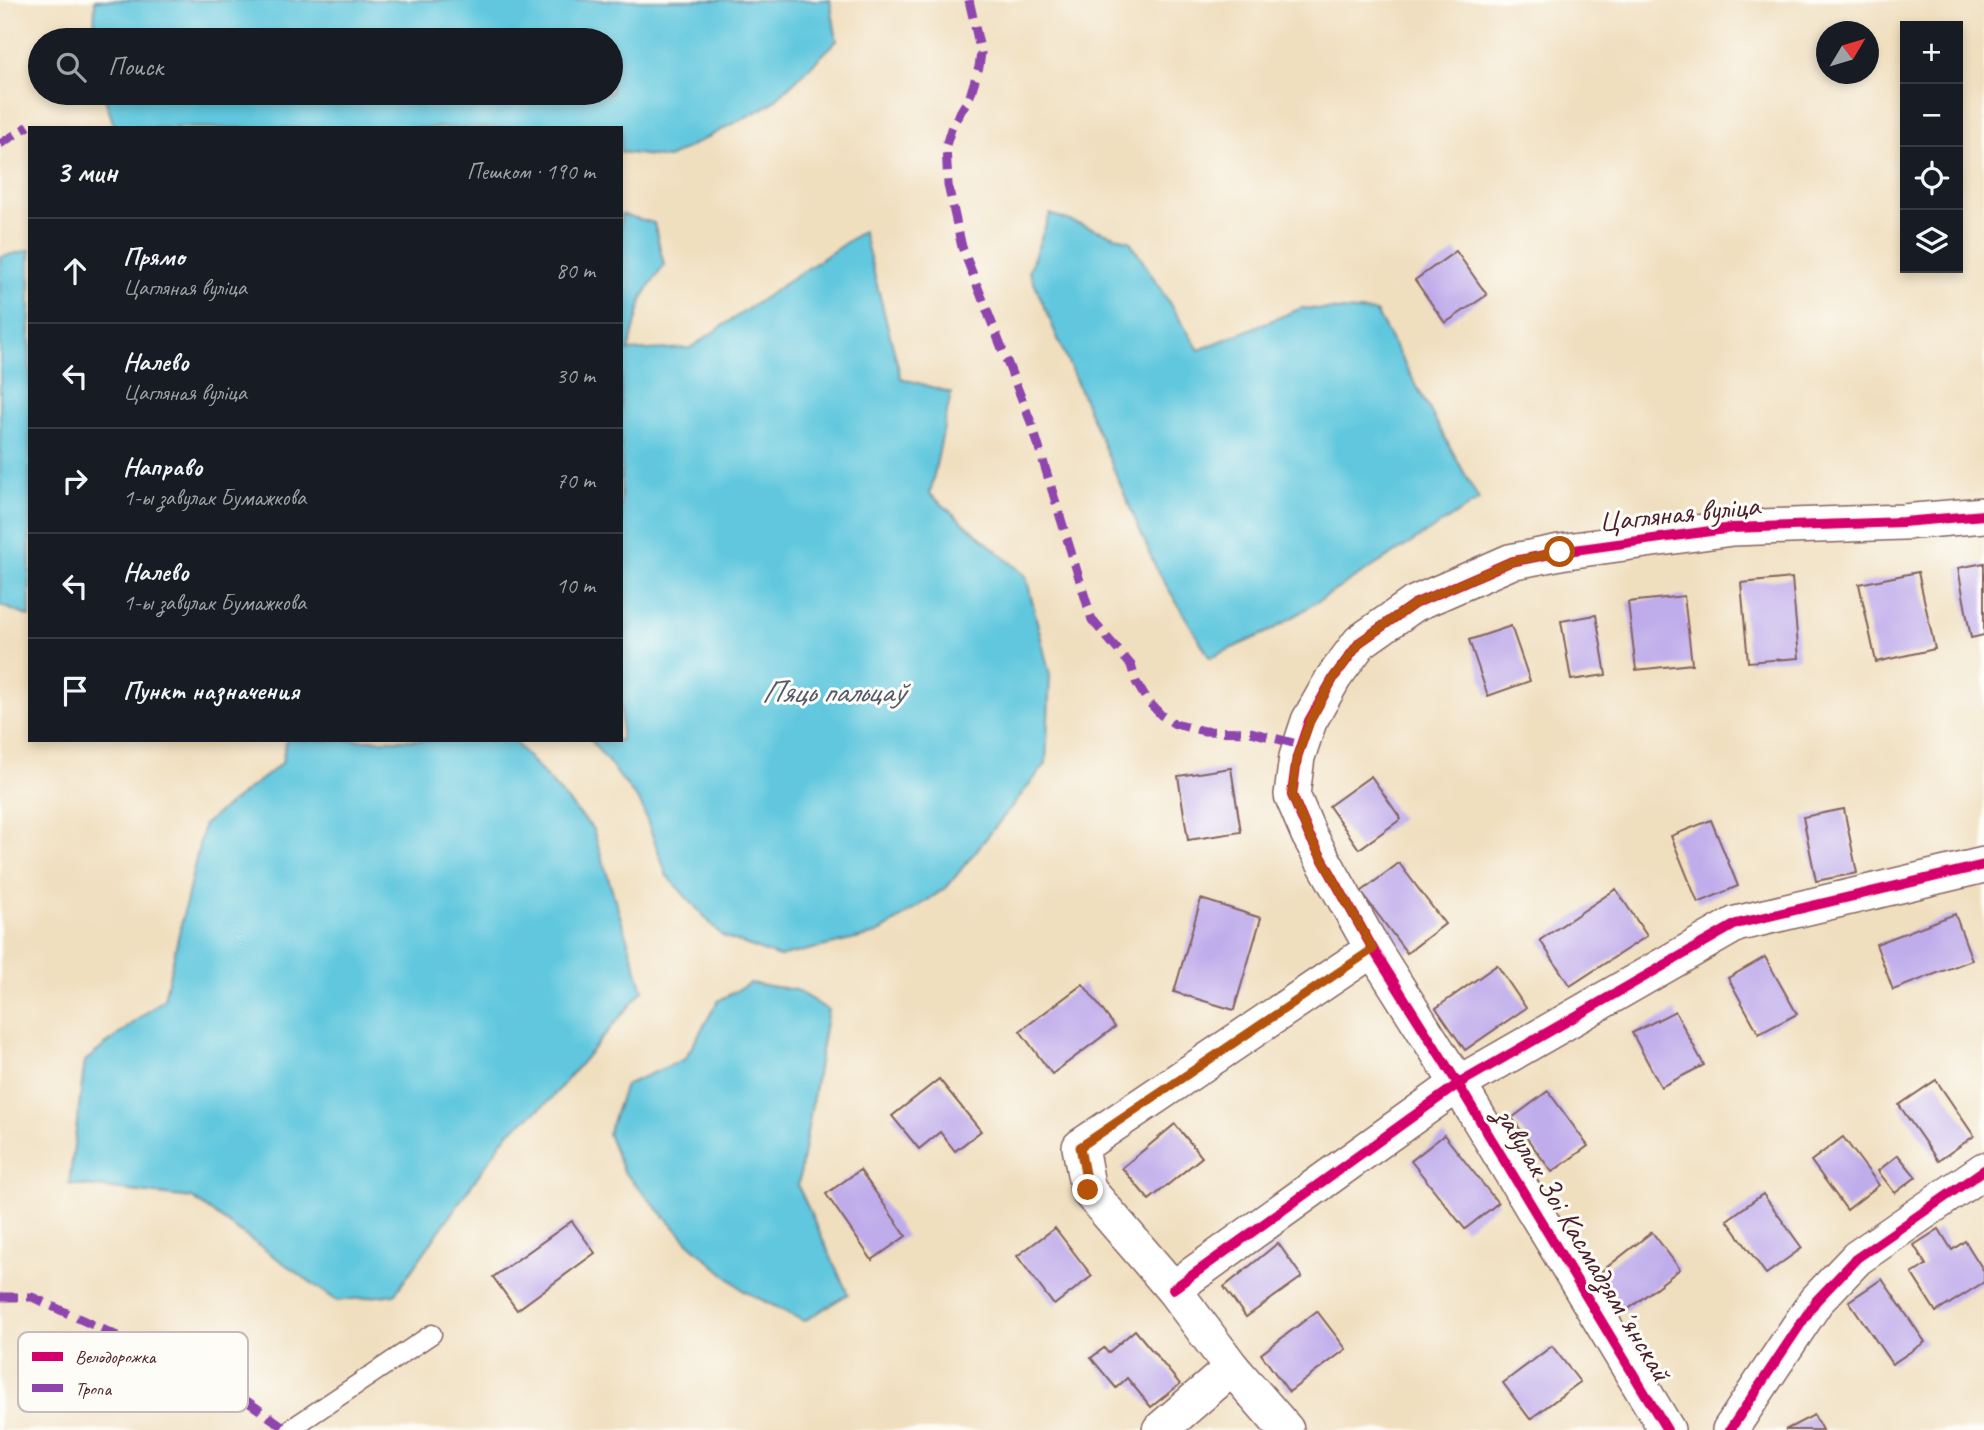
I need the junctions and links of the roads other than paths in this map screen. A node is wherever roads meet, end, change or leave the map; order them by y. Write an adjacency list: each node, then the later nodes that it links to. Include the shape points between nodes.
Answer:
1 (1984, 515): 3 (street, Цагляная вуліца, via 1732,528 1560,552 1510,562 1471,577 1414,604 1381,627 1360,642 1310,721 1297,757 1292,795 1309,835)
2 (1984, 864): 4 (street, завулак Зоі Касмадзямʼянскай, via 1736,923)
3 (1373, 949): 4 (street, Цагляная вуліца); 6 (street, via 1080,1147 1088,1190)
4 (1458, 1084): 6 (street, завулак Зоі Касмадзямʼянскай); 13 (street, завулак Зоі Касмадзямʼянскай)
5 (1984, 1170): 9 (street, via 1857,1258 1816,1301)
6 (1173, 1289): 8 (street)
7 (432, 1334): 10 (lane)
8 (1232, 1368): 11 (street); 12 (street)
9 (1733, 1428)
10 (289, 1430)
11 (1160, 1430)
12 (1286, 1430)
13 (1667, 1430)

